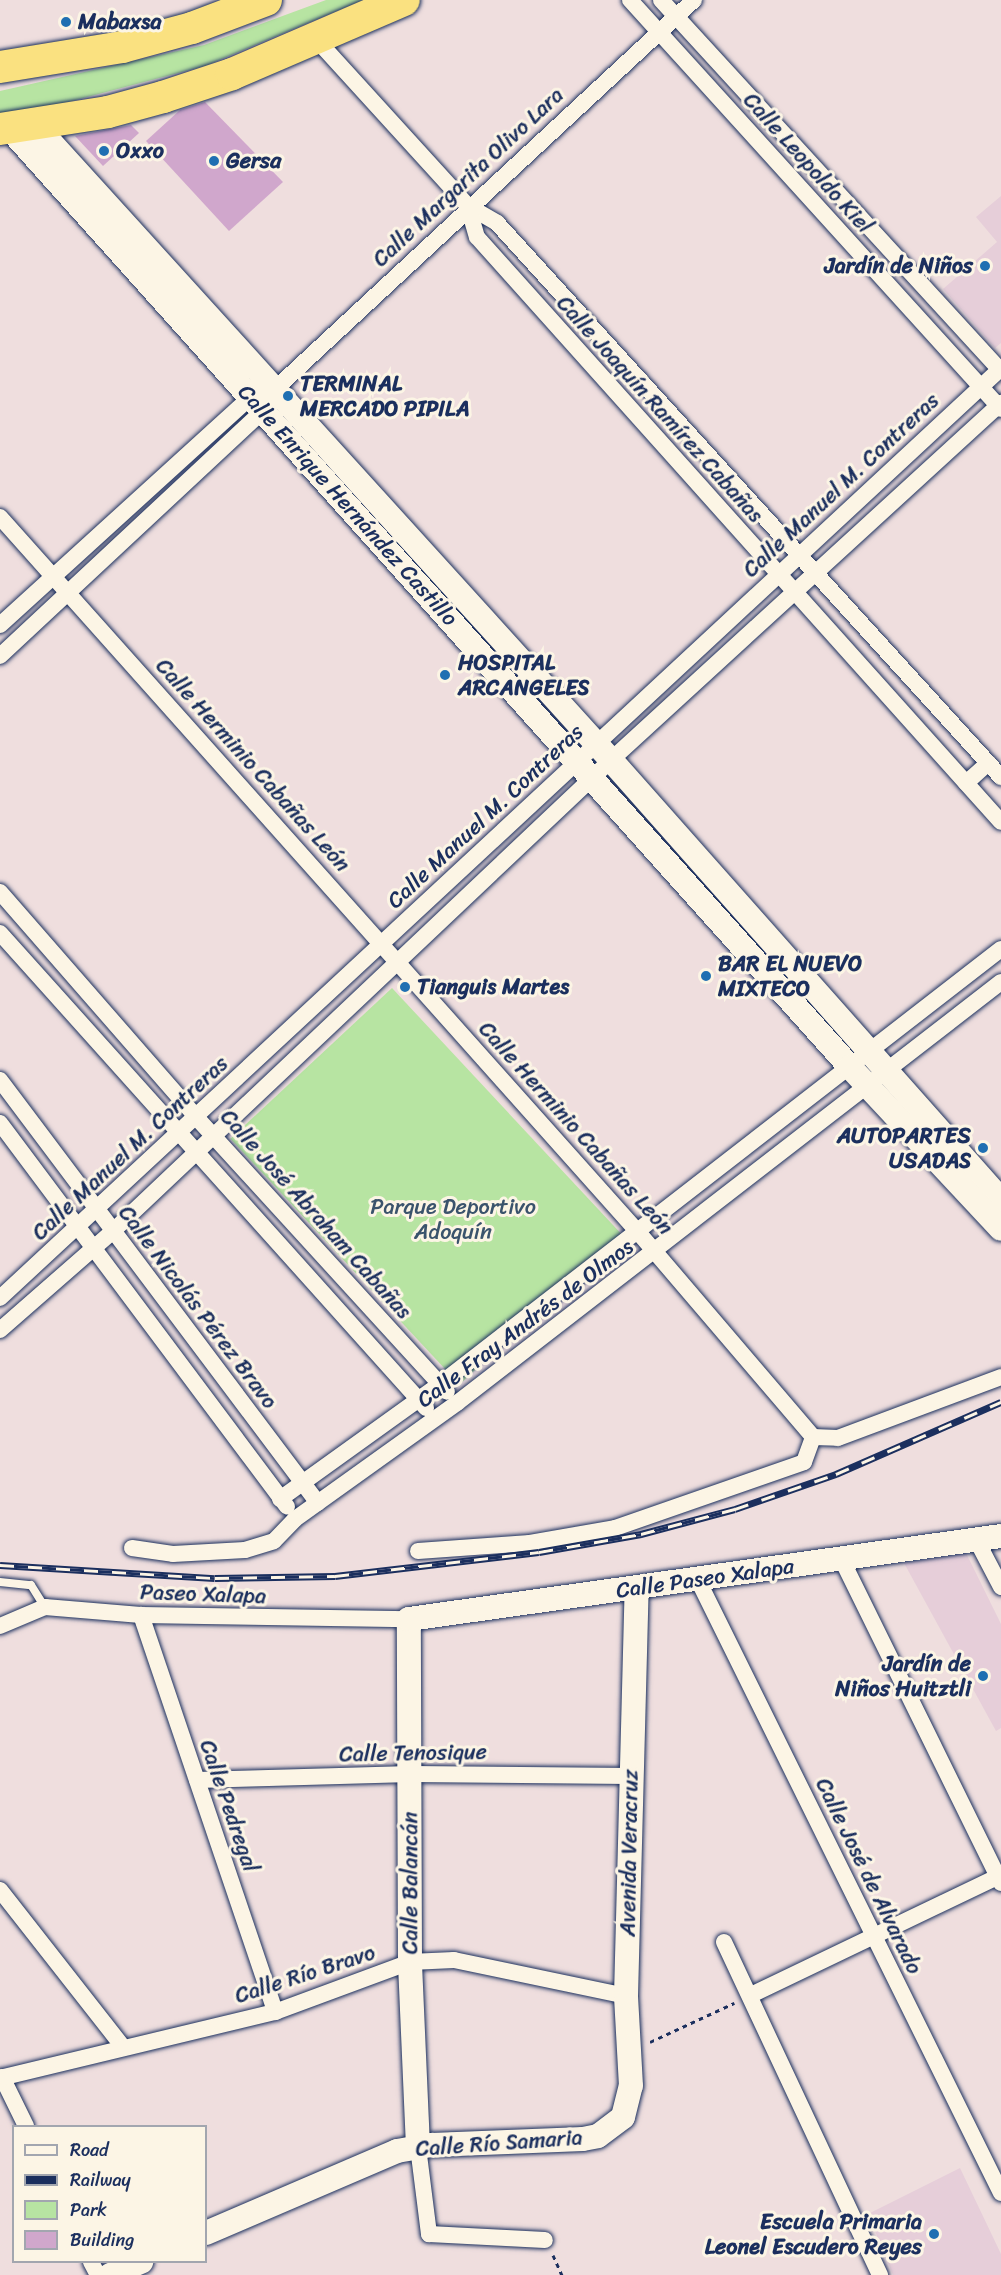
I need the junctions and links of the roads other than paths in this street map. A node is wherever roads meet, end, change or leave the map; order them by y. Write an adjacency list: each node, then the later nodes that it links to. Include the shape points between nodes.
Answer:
1 (266, 0): 9 (highway, via 192,28 122,47)
2 (404, 0): 8 (highway)
3 (630, 0): 7 (street, Calle Leopoldo Kiel)
4 (661, 0): 6 (street, Calle Leopoldo Kiel)
5 (694, 0): 6 (street, Calle Margarita Olivo Lara)
6 (675, 16): 7 (street, Calle Margarita Olivo Lara); 14 (street, Calle Leopoldo Kiel)
7 (659, 31): 11 (street, Calle Margarita Olivo Lara); 15 (street, Calle Leopoldo Kiel)
8 (316, 39): 10 (highway, via 163,97 108,112); 11 (street, Calle Joaquín Ramírez Cabañas)
9 (0, 67)
10 (15, 127): 16 (main road, Calle Enrique Hernández Castillo); 17 (main road, Calle Enrique Hernández Castillo)
11 (468, 206): 12 (street, Calle Joaquín Ramírez Cabañas, via 497,223); 13 (street, Calle Joaquín Ramírez Cabañas, via 477,237); 16 (street, Calle Margarita Olivo Lara)
12 (592, 327): 13 (street); 19 (street, Calle Joaquín Ramírez Cabañas)
13 (573, 345): 20 (street, Calle Joaquín Ramírez Cabañas)
14 (1000, 370): 15 (street, Calle Manuel M. Contreras)
15 (981, 386): 18 (street, Calle Leopoldo Kiel); 22 (street, Calle Manuel M. Contreras)
16 (274, 390): 17 (street, Calle Margarita Olivo Lara); 32 (main road, Calle Enrique Hernández Castillo)
17 (257, 404): 25 (street, Calle Margarita Olivo Lara); 26 (street, Calle Margarita Olivo Lara); 34 (main road, Calle Enrique Hernández Castillo)
18 (1000, 406): 24 (street, Calle Manuel M. Contreras)
19 (697, 443): 20 (street); 22 (street, Calle Joaquín Ramírez Cabañas)
20 (675, 460): 23 (street, Calle Joaquín Ramírez Cabañas)
21 (0, 517): 25 (street, Calle Herminio Cabañas León)
22 (798, 555): 23 (street, Calle Manuel M. Contreras); 24 (street, Calle Joaquín Ramírez Cabañas)
23 (777, 574): 27 (street, Calle Joaquín Ramírez Cabañas); 32 (street, Calle Manuel M. Contreras)
24 (815, 574): 27 (street, Calle Manuel M. Contreras); 30 (street, Calle Joaquín Ramírez Cabañas)
25 (54, 576): 26 (street, Calle Herminio Cabañas León); 28 (street, Calle Margarita Olivo Lara)
26 (69, 592): 29 (street, Calle Margarita Olivo Lara); 40 (street, Calle Herminio Cabañas León)
27 (794, 593): 31 (street, Calle Joaquín Ramírez Cabañas); 32 (street, Calle Manuel M. Contreras)
28 (0, 625)
29 (0, 656)
30 (923, 693): 31 (street); 33 (street, Calle Joaquín Ramírez Cabañas)
31 (902, 713): 36 (street, Calle Joaquín Ramírez Cabañas)
32 (603, 752): 34 (street, Calle Manuel M. Contreras); 44 (main road, Calle Enrique Hernández Castillo)
33 (988, 763): 35 (street, Calle Joaquín Ramírez Cabañas); 36 (street)
34 (585, 769): 40 (street, Calle Manuel M. Contreras); 42 (street, Calle Manuel M. Contreras); 45 (main road, Calle Enrique Hernández Castillo)
35 (1001, 777)
36 (966, 783): 37 (street, Calle Joaquín Ramírez Cabañas)
37 (1001, 822)
38 (0, 892): 48 (street, Calle José Abraham Cabañas)
39 (0, 933): 50 (street)
40 (381, 944): 42 (street, Calle Herminio Cabañas León); 48 (street, Calle Manuel M. Contreras)
41 (1001, 949): 44 (street, Calle Fray Andrés de Olmos)
42 (398, 961): 51 (street, Calle Manuel M. Contreras); 58 (street, Calle Herminio Cabañas León)
43 (1001, 982): 46 (street, Calle Fray Andrés de Olmos)
44 (869, 1052): 45 (street, Calle Fray Andrés de Olmos); 46 (main road, Calle Enrique Hernández Castillo)
45 (850, 1067): 46 (main road, Calle Enrique Hernández Castillo); 58 (street, Calle Fray Andrés de Olmos)
46 (878, 1078): 53 (main road, Calle Enrique Hernández Castillo); 56 (main road, Calle Enrique Hernández Castillo); 60 (street, Calle Fray Andrés de Olmos)
47 (0, 1080): 54 (street, Calle Nicolás Pérez Bravo)
48 (196, 1117): 50 (street, Calle Manuel M. Contreras); 51 (street, Calle José Abraham Cabañas)
49 (0, 1124): 55 (street)
50 (177, 1135): 52 (street); 54 (street, Calle Manuel M. Contreras)
51 (213, 1135): 52 (street, Calle Manuel M. Contreras); 64 (street, Calle José Abraham Cabañas)
52 (194, 1153): 57 (street, Calle Manuel M. Contreras); 65 (street)
53 (1001, 1200)
54 (97, 1211): 55 (street, Calle Manuel M. Contreras); 57 (street, Calle Nicolás Pérez Bravo)
55 (77, 1229): 59 (street); 61 (street, Calle Manuel M. Contreras)
56 (1001, 1229)
57 (113, 1231): 59 (street, Calle Manuel M. Contreras); 69 (street, Calle Nicolás Pérez Bravo)
58 (638, 1232): 60 (street, Calle Herminio Cabañas León); 64 (street, Calle Fray Andrés de Olmos)
59 (92, 1249): 62 (street, Calle Manuel M. Contreras); 70 (street)
60 (656, 1252): 66 (street, Calle Fray Andrés de Olmos); 68 (street, Calle Herminio Cabañas León)
61 (0, 1298)
62 (0, 1330)
63 (1001, 1377): 68 (street, via 838,1438)
64 (440, 1384): 65 (street, Calle Fray Andrés de Olmos); 66 (street, Calle José Abraham Cabañas)
65 (418, 1401): 67 (street); 69 (street, Calle Fray Andrés de Olmos)
66 (457, 1403): 67 (street, Calle Fray Andrés de Olmos)
67 (435, 1419): 71 (street, Calle Fray Andrés de Olmos)
68 (813, 1437): 76 (street, via 804,1462 615,1528 530,1543)
69 (303, 1483): 70 (street, Calle Fray Andrés de Olmos); 71 (street, Calle Nicolás Pérez Bravo)
70 (280, 1499): 72 (street)
71 (318, 1503): 72 (street, Calle Fray Andrés de Olmos)
72 (295, 1519): 75 (street, Calle Fray Andrés de Olmos, via 274,1540 245,1550 173,1554)
73 (1001, 1536): 74 (main road, Calle Paseo Xalapa)
74 (977, 1541): 77 (main road, Calle Paseo Xalapa); 80 (street)
75 (132, 1548)
76 (418, 1551)
77 (842, 1560): 78 (main road, Calle Paseo Xalapa); 89 (street)
78 (697, 1578): 81 (main road, Calle Paseo Xalapa); 91 (street, Calle José de Alvarado)
79 (0, 1582): 82 (lane, via 31,1585)
80 (1001, 1587)
81 (637, 1588): 84 (main road, Calle Paseo Xalapa); 87 (main road, Avenida Veracruz)
82 (45, 1607): 83 (street, Paseo Xalapa); 85 (street, Paseo Xalapa)
83 (141, 1615): 84 (street, Paseo Xalapa); 88 (street, Calle Pedregal)
84 (409, 1619): 86 (main road, Calle Balancán)
85 (0, 1626)
86 (411, 1774): 87 (street, Calle Tenosique); 88 (street, Calle Tenosique); 93 (main road, Calle Balancán)
87 (631, 1776): 95 (main road, Avenida Veracruz)
88 (197, 1780): 96 (street, Calle Pedregal)
89 (1000, 1878): 91 (street)
90 (0, 1890): 97 (street)
91 (874, 1938): 94 (street); 102 (street, Calle José de Alvarado)
92 (724, 1942): 94 (street)
93 (410, 1962): 95 (street, Calle Río Bravo, via 454,1960); 96 (street, Calle Río Bravo); 101 (main road, Calle Balancán)
94 (752, 1995): 107 (street)
95 (626, 1996): 99 (main road, Avenida Veracruz, via 630,2101)
96 (274, 2012): 97 (street, Calle Río Bravo)
97 (123, 2047): 98 (street, Calle Río Bravo)
98 (1, 2077): 100 (street)
99 (623, 2116): 101 (main road, Calle Río Samaria, via 598,2136 583,2139)
100 (25, 2125)
101 (418, 2146): 103 (main road, Calle Río Samaria, via 375,2157); 104 (street, via 429,2234)
102 (1001, 2193)
103 (207, 2233)
104 (545, 2240)
105 (139, 2263): 106 (main road)
106 (110, 2275)
107 (880, 2275)

